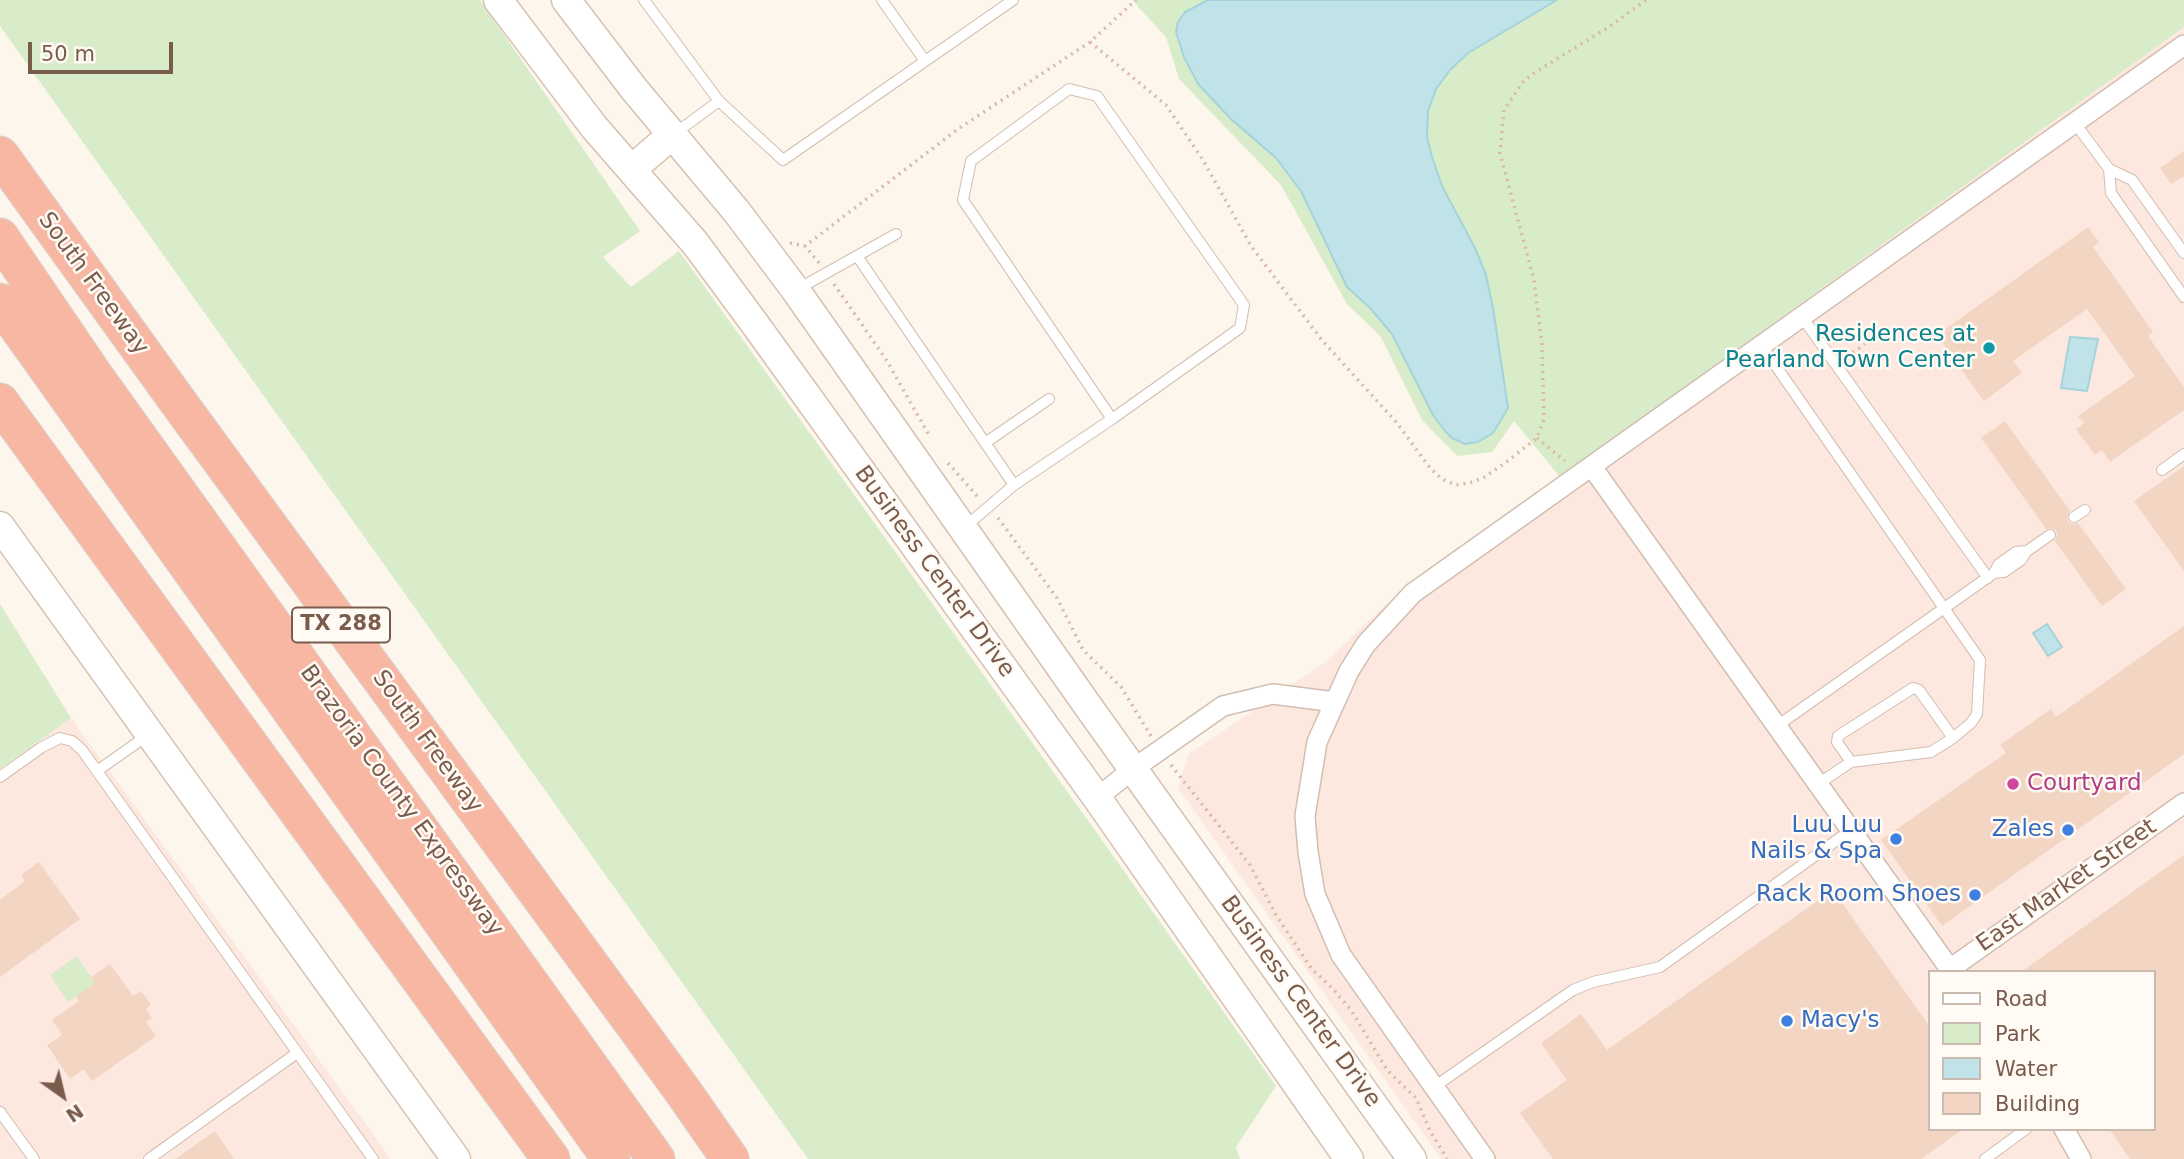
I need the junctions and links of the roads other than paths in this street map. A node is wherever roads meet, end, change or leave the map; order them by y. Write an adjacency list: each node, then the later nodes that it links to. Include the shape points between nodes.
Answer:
1 (498, 0): 12 (street, Business Center Drive, via 594,127)
2 (566, 0): 10 (street, Business Center Drive)
3 (644, 0): 8 (lane)
4 (882, 0): 7 (lane)
5 (1013, 0): 7 (lane)
6 (2184, 45): 9 (street)
7 (925, 61): 8 (lane, via 783,160)
8 (719, 101): 10 (lane)
9 (2075, 123): 13 (lane); 21 (street)
10 (673, 134): 12 (street); 18 (street, Business Center Drive)
11 (1, 156): 54 (highway, South Freeway / TX 288)
12 (632, 169): 47 (street, Business Center Drive, via 695,243)
13 (2109, 169): 16 (lane, via 2132,180); 19 (lane, via 2111,193)
14 (896, 233): 17 (lane)
15 (0, 237): 65 (highway, Brazoria County Expressway, via 91,371)
16 (2184, 253)
17 (858, 256): 18 (lane); 26 (lane)
18 (796, 290): 34 (street, Business Center Drive)
19 (2184, 297)
20 (0, 302): 64 (highway, Brazoria County Expressway)
21 (1802, 317): 22 (street); 36 (lane)
22 (1762, 346): 28 (street); 37 (lane)
23 (1049, 399): 26 (lane)
24 (0, 402): 51 (highway)
25 (1112, 419): 25 (lane, via 1240,328 1244,305 1097,96 1069,89 971,160 963,200); 30 (lane)
26 (985, 443): 30 (lane)
27 (2184, 454): 29 (lane)
28 (1592, 467): 38 (street, via 1413,593 1366,643); 39 (street)
29 (2162, 470)
30 (1014, 485): 34 (lane)
31 (2085, 510): 32 (lane)
32 (2074, 517)
33 (0, 526): 40 (street)
34 (963, 528): 43 (street, Business Center Drive)
35 (2050, 535): 36 (lane, via 2027,551 2016,552)
36 (1991, 575): 37 (lane)
37 (1945, 608): 39 (lane); 41 (lane, via 1980,660 1977,714)
38 (1335, 702): 43 (street, via 1273,694 1223,706); 53 (street, via 1317,742 1305,817 1315,894 1341,955)
39 (1777, 726): 46 (street)
40 (151, 733): 44 (lane); 61 (street)
41 (1953, 738): 42 (lane, via 1931,752); 42 (lane, via 1913,688 1838,736)
42 (1851, 762): 46 (lane)
43 (1133, 769): 47 (street); 70 (street, Business Center Drive)
44 (97, 771): 45 (lane, via 72,741 60,738); 52 (lane)
45 (0, 777)
46 (1818, 784): 49 (street)
47 (1097, 798): 69 (street, Business Center Drive)
48 (2184, 803): 50 (street, East Market Street)
49 (1851, 830): 50 (street); 53 (lane, via 1660,967 1573,990)
50 (1951, 970)
51 (417, 972): 62 (highway); 63 (highway, via 461,1003)
52 (298, 1053): 59 (lane); 60 (lane)
53 (1434, 1087): 71 (street)
54 (682, 1090): 66 (highway); 67 (highway, South Freeway / TX 288); 68 (highway)
55 (0, 1112): 58 (lane)
56 (2023, 1131): 72 (lane)
57 (2065, 1131): 73 (street)
58 (34, 1159)
59 (149, 1159)
60 (373, 1159)
61 (456, 1159)
62 (551, 1159)
63 (578, 1159)
64 (611, 1159)
65 (656, 1159)
66 (722, 1159)
67 (730, 1159)
68 (741, 1159)
69 (1349, 1159)
70 (1412, 1159)
71 (1485, 1159)
72 (1985, 1159)
73 (2081, 1159)

